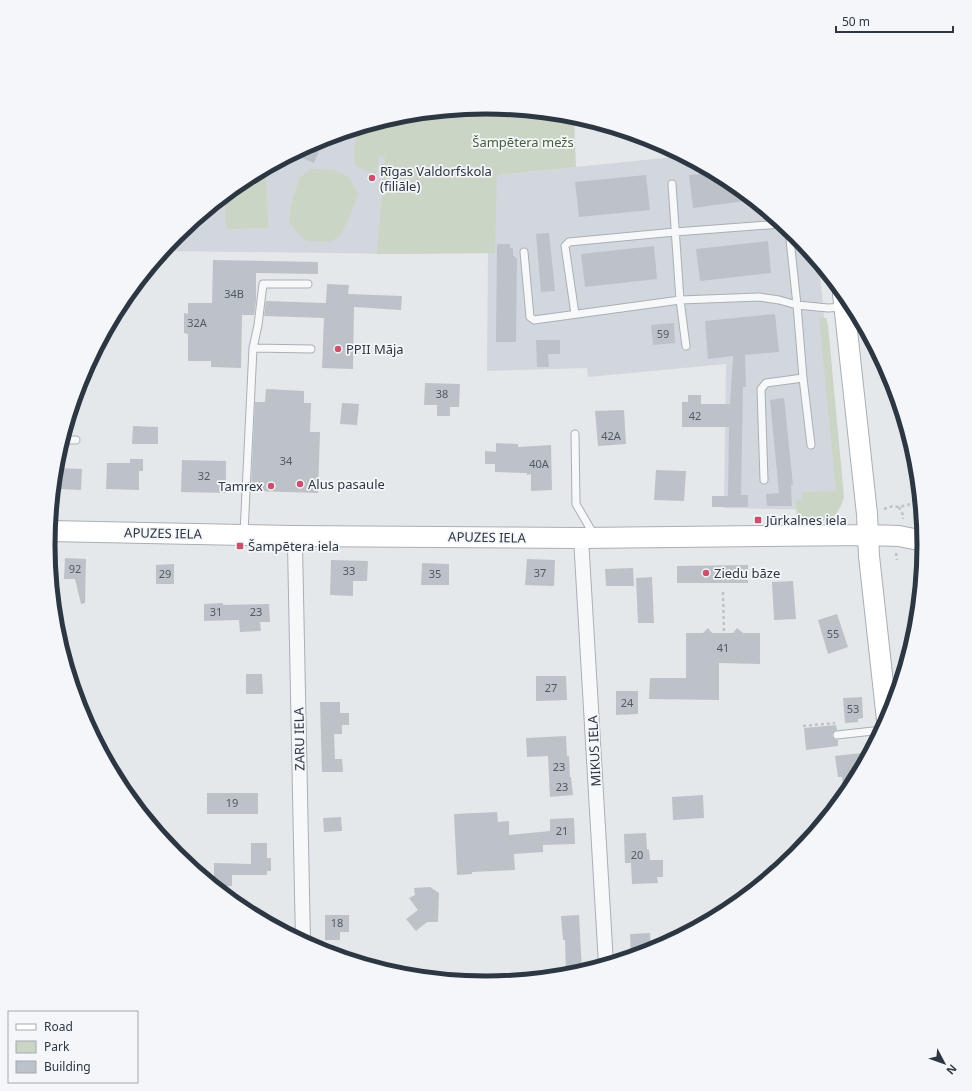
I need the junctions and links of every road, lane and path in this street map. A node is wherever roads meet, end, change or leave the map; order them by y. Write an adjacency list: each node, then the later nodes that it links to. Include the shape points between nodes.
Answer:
1 (672, 184): 3 (lane)
2 (774, 225): 3 (lane)
3 (676, 232): 7 (lane); 11 (lane, via 569,242 565,246)
4 (790, 240): 9 (lane)
5 (524, 252): 11 (lane, via 530,317 534,320)
6 (308, 284): 13 (lane, via 263,284)
7 (680, 300): 9 (lane, via 759,297); 11 (lane); 12 (lane)
8 (841, 302): 9 (lane, via 828,308)
9 (797, 305): 15 (lane)
10 (845, 307): 27 (street)
11 (575, 314)
12 (686, 346)
13 (253, 348): 14 (lane); 26 (lane)
14 (311, 349)
15 (803, 378): 19 (lane); 20 (lane, via 766,383 761,389)
16 (575, 434): 29 (lane, via 576,504)
17 (68, 440): 18 (lane)
18 (76, 440)
19 (810, 445)
20 (764, 480)
21 (914, 500): 22 (path)
22 (899, 507): 23 (path, via 893,506); 24 (path)
23 (884, 510)
24 (903, 520)
25 (56, 531): 26 (street, APUZES IELA)
26 (244, 535): 28 (street, APUZES IELA)
27 (868, 535): 29 (street, APUZES IELA); 30 (street, APUZES IELA); 35 (street)
28 (293, 536): 29 (street, APUZES IELA); 40 (street, ZARU IELA)
29 (588, 538): 41 (street, MIKUS IELA)
30 (917, 540)
31 (896, 551): 32 (path)
32 (897, 560)
33 (723, 592): 34 (path)
34 (724, 633)
35 (886, 706)
36 (840, 722): 37 (path)
37 (803, 726)
38 (875, 731): 39 (lane)
39 (837, 735)
40 (303, 936)
41 (606, 960)

